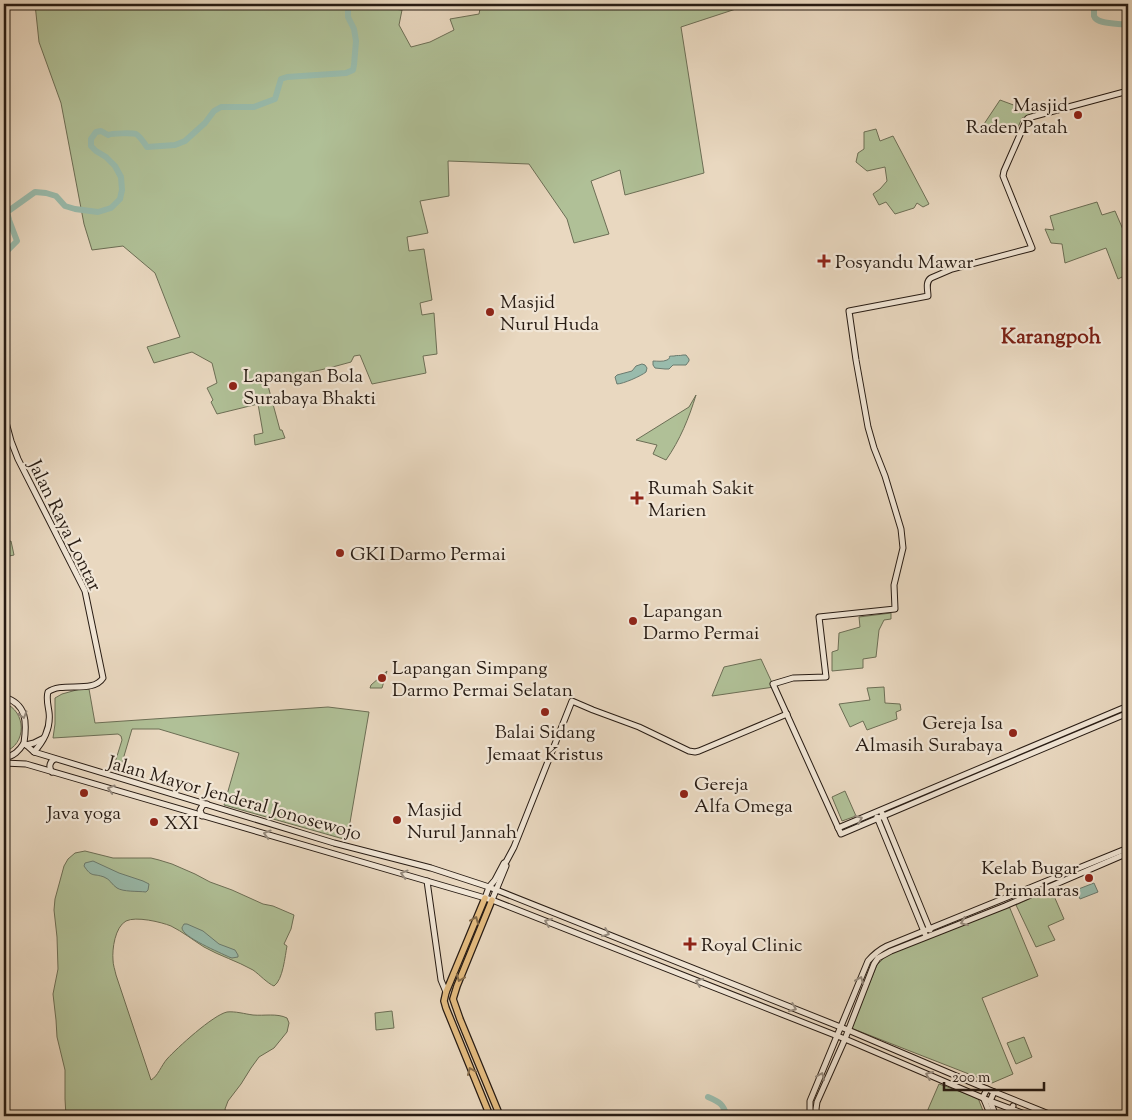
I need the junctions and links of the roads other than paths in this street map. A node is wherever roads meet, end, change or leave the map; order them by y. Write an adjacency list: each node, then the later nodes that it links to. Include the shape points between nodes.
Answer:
1 (1128, 91): 6 (street, via 1033,116 1026,121 1003,176 1032,248 952,269 931,278 927,281 928,296 849,311 868,427 901,529 903,548 894,585 895,609 819,617 826,677 793,678 773,684)
2 (4, 419): 7 (street, Jalan Raya Lontar, via 18,459 85,591 103,678 93,685 54,688 48,692 50,720)
3 (4, 697): 8 (street, one-way to 8, via 20,706 25,719)
4 (1128, 706): 17 (street, via 952,780)
5 (1128, 713): 17 (street)
6 (787, 714): 19 (street); 26 (street, via 694,752 572,701)
7 (45, 737): 8 (street); 9 (street)
8 (25, 744): 9 (street, Jalan Mayor Jenderal Jonosewojo); 10 (street, via 14,755)
9 (34, 752): 11 (street, Jalan Mayor Jenderal Jonosewojo)
10 (4, 758)
11 (56, 759): 13 (street, via 50,764); 14 (street, Jalan Mayor Jenderal Jonosewojo)
12 (4, 763): 13 (street, Jalan Mayor Jenderal Jonosewojo, via 26,764)
13 (52, 772): 15 (street, Jalan Mayor Jenderal Jonosewojo, one-way to 13)
14 (162, 791): 15 (street, via 162,799); 16 (street, Jalan Mayor Jenderal Jonosewojo)
15 (158, 803): 18 (street, Jalan Mayor Jenderal Jonosewojo)
16 (207, 804): 18 (street, via 201,807); 20 (street, Jalan Mayor Jenderal Jonosewojo)
17 (879, 815): 19 (street, one-way to 17); 19 (street, via 841,834); 32 (street)
18 (202, 816): 22 (street, Jalan Mayor Jenderal Jonosewojo, one-way to 18)
19 (838, 828)
20 (317, 838): 21 (street, Jalan Mayor Jenderal Jonosewojo); 22 (street, via 319,844)
21 (343, 845): 25 (street, via 338,849); 28 (street, Jalan Mayor Jenderal Jonosewojo)
22 (313, 848): 25 (street, Jalan Mayor Jenderal Jonosewojo)
23 (1128, 848): 32 (street)
24 (1128, 854): 33 (street, one-way to 33)
25 (338, 855): 27 (street, Jalan Mayor Jenderal Jonosewojo, one-way to 25)
26 (506, 862): 28 (street); 29 (street)
27 (427, 881): 30 (street, Jalan Mayor Jenderal Jonosewojo); 36 (street)
28 (489, 886): 29 (street, Jalan Mayor Jenderal Jonosewojo); 30 (street)
29 (496, 889): 31 (street); 34 (street, Jalan Mayor Jenderal Jonosewojo, one-way to 34)
30 (485, 898): 31 (street, Jalan Mayor Jenderal Jonosewojo); 36 (main road, one-way to 30)
31 (492, 900): 35 (street, Jalan Mayor Jenderal Jonosewojo, one-way to 31); 44 (main road, one-way to 44, via 454,999)
32 (926, 930): 33 (street); 37 (street, one-way to 32, via 873,954)
33 (929, 936): 38 (street, via 878,958)
34 (621, 939): 35 (street); 37 (street, Jalan Mayor Jenderal Jonosewojo, one-way to 37)
35 (616, 949): 39 (street, Jalan Mayor Jenderal Jonosewojo, one-way to 35)
36 (446, 992): 47 (main road, one-way to 36, via 446,1008)
37 (841, 1028): 38 (street, Jalan Mayor Jenderal Jonosewojo); 39 (street)
38 (848, 1030): 40 (street); 41 (street, Jalan Mayor Jenderal Jonosewojo)
39 (837, 1036): 40 (street, Jalan Mayor Jenderal Jonosewojo); 53 (street, one-way to 39, via 810,1101)
40 (844, 1039): 43 (street, Jalan Mayor Jenderal Jonosewojo, one-way to 40); 54 (street, via 817,1102)
41 (986, 1089): 42 (street, Jalan Mayor Jenderal Jonosewojo); 43 (street)
42 (994, 1092): 45 (street); 46 (street, Jalan Mayor Jenderal Jonosewojo)
43 (983, 1098): 45 (street, Jalan Mayor Jenderal Jonosewojo); 55 (street)
44 (494, 1101): 47 (main road); 52 (main road)
45 (990, 1101): 49 (street, Jalan Mayor Jenderal Jonosewojo); 56 (street)
46 (1015, 1101): 48 (street, Jalan Mayor Jenderal Jonosewojo); 49 (street)
47 (485, 1104): 51 (main road)
48 (1024, 1104): 50 (street); 58 (street, Jalan Mayor Jenderal Jonosewojo)
49 (1012, 1109): 50 (street, Jalan Mayor Jenderal Jonosewojo); 56 (street)
50 (1021, 1113): 57 (street, Jalan Mayor Jenderal Jonosewojo)
51 (490, 1116)
52 (500, 1116)
53 (810, 1116)
54 (817, 1116)
55 (991, 1116)
56 (998, 1116)
57 (1030, 1116)
58 (1054, 1116)

